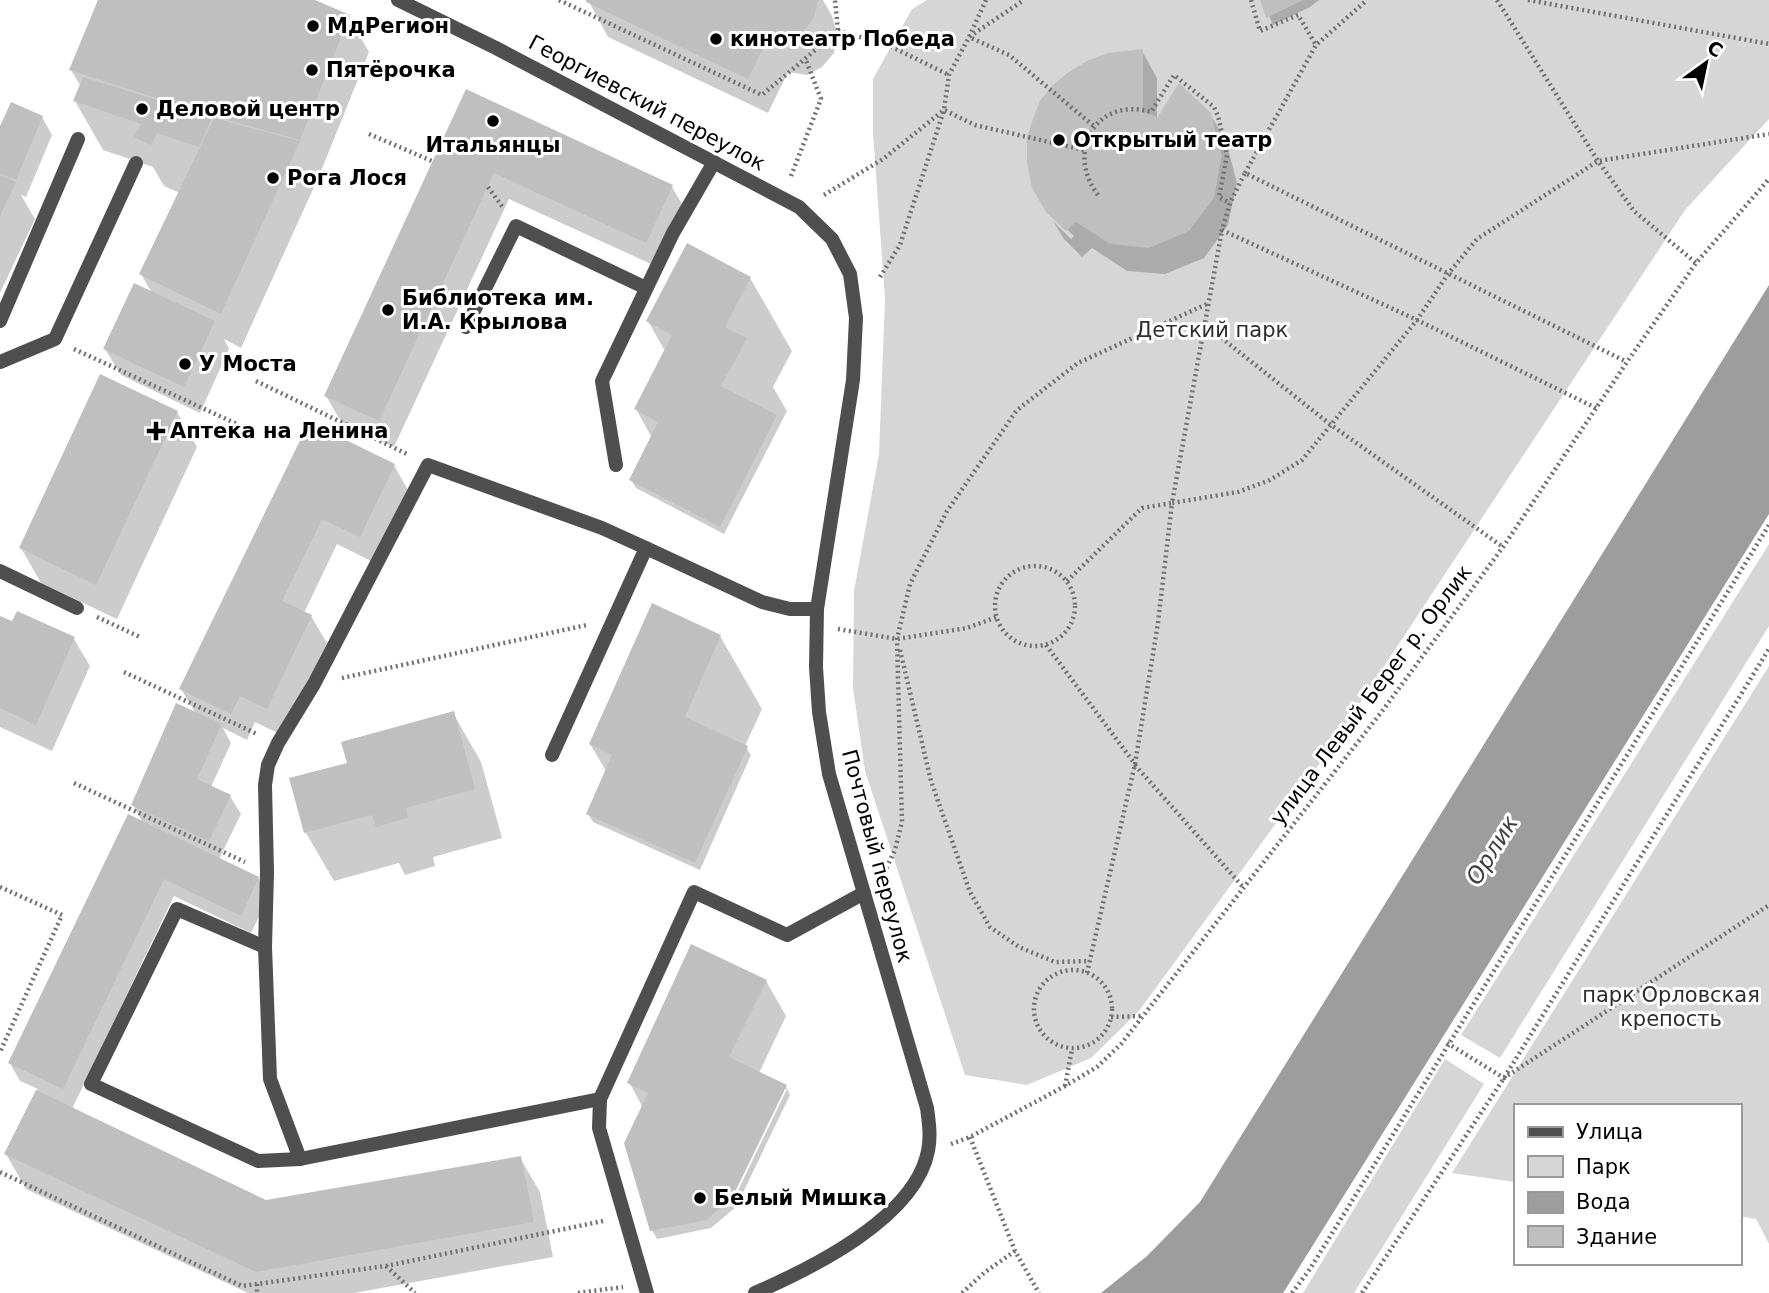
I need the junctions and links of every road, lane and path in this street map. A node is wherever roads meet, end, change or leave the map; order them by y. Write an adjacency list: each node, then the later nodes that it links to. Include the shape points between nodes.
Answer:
1 (397, 0): 24 (street, Георгиевский переулок)
2 (559, 0): 14 (path, via 762,95)
3 (835, 0): 10 (path)
4 (986, 0): 11 (path)
5 (1024, 0): 11 (path)
6 (1251, 0): 13 (path, via 1260,31 1298,15)
7 (1367, 0): 13 (path)
8 (1497, 0): 23 (path)
9 (1528, 0): 12 (path)
10 (838, 31): 14 (path); 15 (path, via 886,44)
11 (969, 37): 15 (path); 17 (path, via 1009,55)
12 (1769, 44)
13 (1317, 45): 26 (path)
14 (805, 58): 27 (path, via 821,99)
15 (949, 75): 16 (path)
16 (944, 110): 21 (path, via 975,125); 29 (path, via 883,159); 36 (path, via 900,245)
17 (1095, 127): 21 (path); 31 (path, via 1114,111 1151,111 1174,75 1214,107 1227,155 1219,197)
18 (369, 134): 22 (path)
19 (1769, 134): 23 (path)
20 (78, 139): 40 (street)
21 (1084, 150): 30 (path, via 1086,175)
22 (432, 161)
23 (1598, 161): 33 (path, via 1634,211); 35 (path, via 1477,239)
24 (715, 162): 34 (street, Георгиевский переулок, via 799,207 832,239); 37 (street)
25 (136, 163): 43 (street)
26 (1245, 173): 31 (path); 35 (path)
27 (791, 176)
28 (1769, 179): 33 (path, улица Левый Берег р. Орлик)
29 (824, 195)
30 (1098, 195)
31 (1230, 203): 32 (path)
32 (1222, 229): 38 (path); 39 (path)
33 (1696, 264): 45 (path, улица Левый Берег р. Орлик)
34 (850, 274): 59 (street, Почтовый переулок, via 856,318 853,380)
35 (1448, 274): 39 (path); 45 (path)
36 (880, 277)
37 (646, 289): 42 (street, via 516,226); 51 (street, via 602,382)
38 (1209, 303): 41 (path); 64 (path, via 1078,363 1017,410 947,511 910,584)
39 (1417, 320): 47 (path); 49 (path)
40 (0, 321)
41 (1204, 324): 49 (path); 52 (path)
42 (466, 327)
43 (54, 339): 44 (street); 48 (path)
44 (0, 362)
45 (1627, 362): 47 (path, улица Левый Берег р. Орлик)
46 (256, 381): 50 (path)
47 (1596, 408): 54 (path, улица Левый Берег р. Орлик)
48 (237, 424)
49 (1331, 425): 52 (path, via 1302,460 1270,480 1238,492); 54 (path)
50 (428, 465): 55 (street); 68 (street)
51 (616, 465)
52 (1172, 503): 57 (path, via 1142,508); 71 (path)
53 (1769, 525): 83 (path)
54 (1503, 547): 75 (path, улица Левый Берег р. Орлик)
55 (646, 548): 59 (street, via 762,602); 61 (street)
56 (0, 571): 58 (street)
57 (1067, 581): 60 (path, via 1044,567 1019,569 1000,585); 65 (path, via 1074,593 1073,621 1055,642)
58 (77, 608): 63 (path)
59 (817, 610): 76 (street, Почтовый переулок, via 816,678 829,774)
60 (997, 617): 64 (path, via 967,628); 65 (path, via 1014,641)
61 (614, 619): 68 (path); 70 (street)
62 (837, 629): 64 (path)
63 (140, 637)
64 (897, 639): 76 (path, via 902,822 886,870); 79 (path, via 931,781 970,892 983,915 990,926 1019,947 1055,962)
65 (1046, 645): 71 (path)
66 (1769, 649): 86 (path)
67 (124, 672): 69 (path)
68 (314, 684): 69 (street)
69 (278, 743): 73 (street, via 265,785)
70 (552, 755)
71 (1135, 764): 75 (path); 79 (path)
72 (74, 783): 73 (path)
73 (267, 872): 78 (street)
74 (0, 887): 85 (path, via 62,915)
75 (1243, 887): 81 (path, улица Левый Берег р. Орлик)
76 (864, 893): 88 (street, via 787,934 694,892); 90 (street, Почтовый переулок, via 926,1108)
77 (1769, 905): 86 (path)
78 (265, 947): 91 (street, via 270,1079); 91 (street, via 177,909 91,1084 258,1161)
79 (1090, 961): 80 (path)
80 (1087, 973): 82 (path, via 1107,990); 84 (path, via 1061,972 1041,986 1035,997 1033,1009 1041,1032 1049,1041)
81 (1141, 1016): 82 (path); 87 (path, улица Левый Берег р. Орлик, via 1097,1067)
82 (1111, 1017): 84 (path, via 1098,1039)
83 (1447, 1043): 86 (path); 104 (path)
84 (1072, 1049): 87 (path)
85 (0, 1052)
86 (1504, 1078): 105 (path)
87 (1065, 1086): 89 (path, улица Левый Берег р. Орлик)
88 (600, 1099): 91 (street); 93 (street, via 599,1128)
89 (970, 1137): 90 (path, улица Левый Берег р. Орлик); 94 (path)
90 (928, 1153): 101 (street, via 917,1179 882,1221 856,1240)
91 (300, 1159)
92 (0, 1172): 96 (path, via 242,1286)
93 (624, 1217): 95 (path); 97 (street)
94 (1015, 1251): 102 (path); 103 (path)
95 (386, 1266): 96 (path); 99 (path)
96 (257, 1284): 98 (path)
97 (645, 1289): 100 (path)
98 (257, 1293)
99 (415, 1293)
100 (578, 1293)
101 (755, 1293)
102 (962, 1293)
103 (1039, 1293)
104 (1292, 1293)
105 (1362, 1293)

